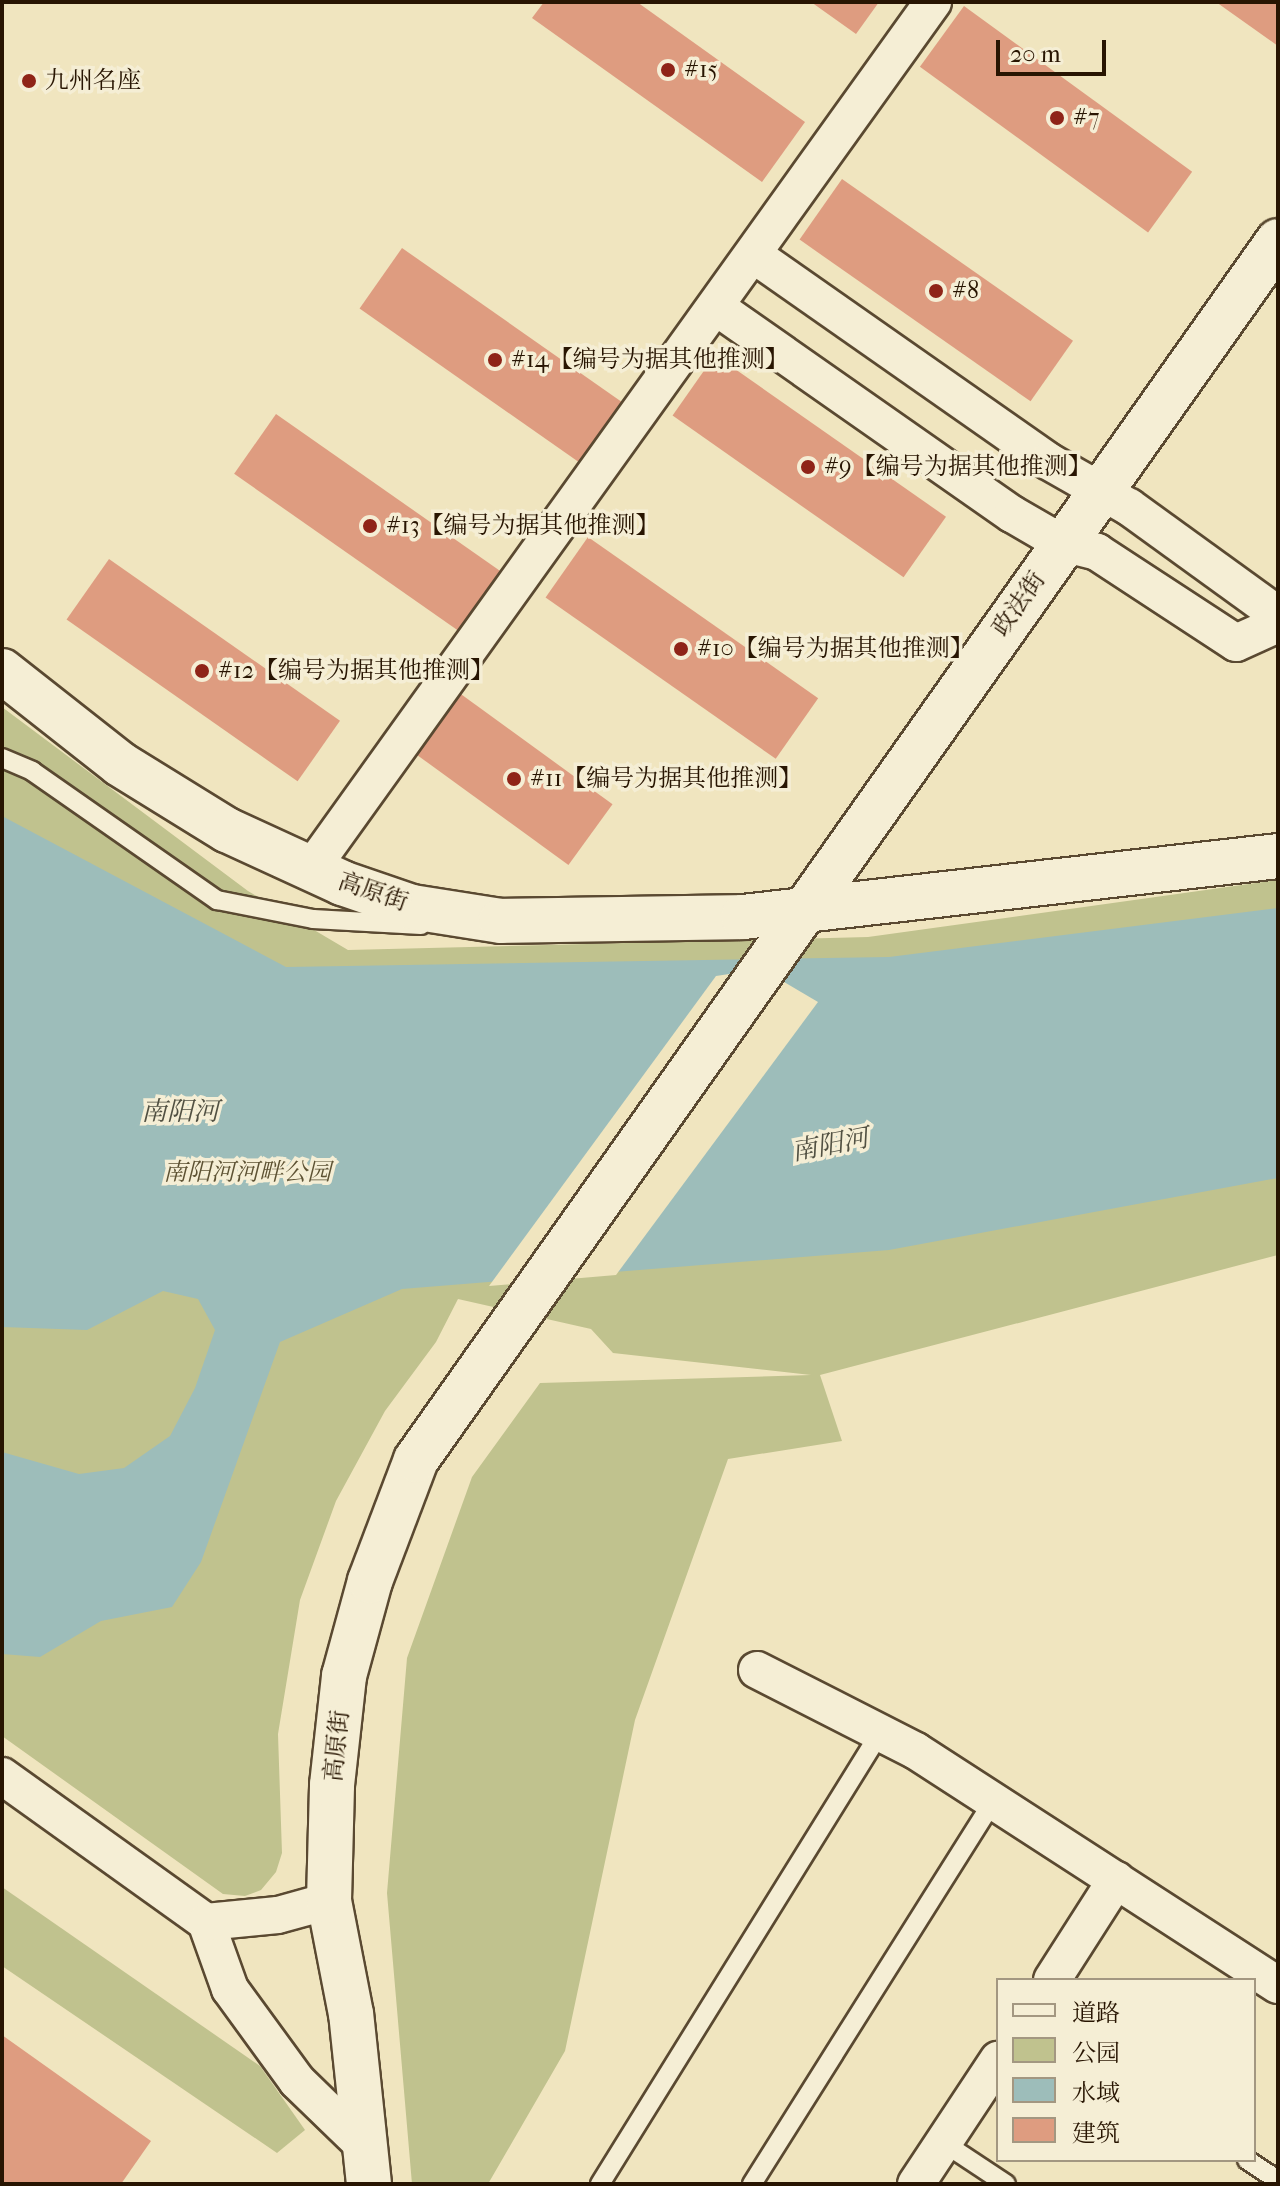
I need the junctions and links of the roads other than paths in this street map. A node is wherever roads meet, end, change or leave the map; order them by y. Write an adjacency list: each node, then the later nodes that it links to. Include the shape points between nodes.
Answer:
1 (933, 2): 3 (street)
2 (1278, 241): 5 (street, 政法街)
3 (754, 255): 4 (street); 5 (street)
4 (716, 307): 6 (street, via 1012,514); 12 (street)
5 (1098, 492): 6 (street, 政法街); 7 (street, via 1129,507)
6 (1062, 543): 8 (street, via 1097,552 1236,643); 13 (street, 政法街)
7 (1278, 615)
8 (1278, 624)
9 (2, 671): 12 (street, 高原街, via 120,764 227,830)
10 (2, 758): 14 (lane, via 32,771 217,900 387,927)
11 (1278, 856): 13 (street, 高原街)
12 (311, 869): 14 (street, 高原街, via 412,907)
13 (803, 911): 14 (street, 高原街, via 630,922); 15 (street, 政法街)
14 (501, 921)
15 (762, 969): 21 (street, 高原街, via 416,1460 370,1581 344,1676 332,1785)
16 (757, 1670): 17 (street)
17 (880, 1733): 19 (street); 30 (lane)
18 (2, 1776): 22 (street)
19 (993, 1801): 20 (street); 31 (lane)
20 (1116, 1880): 23 (street); 24 (street)
21 (329, 1901): 22 (street, via 278,1915); 28 (street, 高原街, via 351,2014)
22 (206, 1922): 28 (street, via 230,1989)
23 (1053, 1978)
24 (1278, 1985)
25 (996, 2063): 26 (street)
26 (941, 2141): 32 (street); 33 (lane)
27 (1250, 2162): 29 (lane)
28 (367, 2166)
29 (1278, 2180)
30 (600, 2184)
31 (752, 2184)
32 (916, 2184)
33 (1006, 2184)

